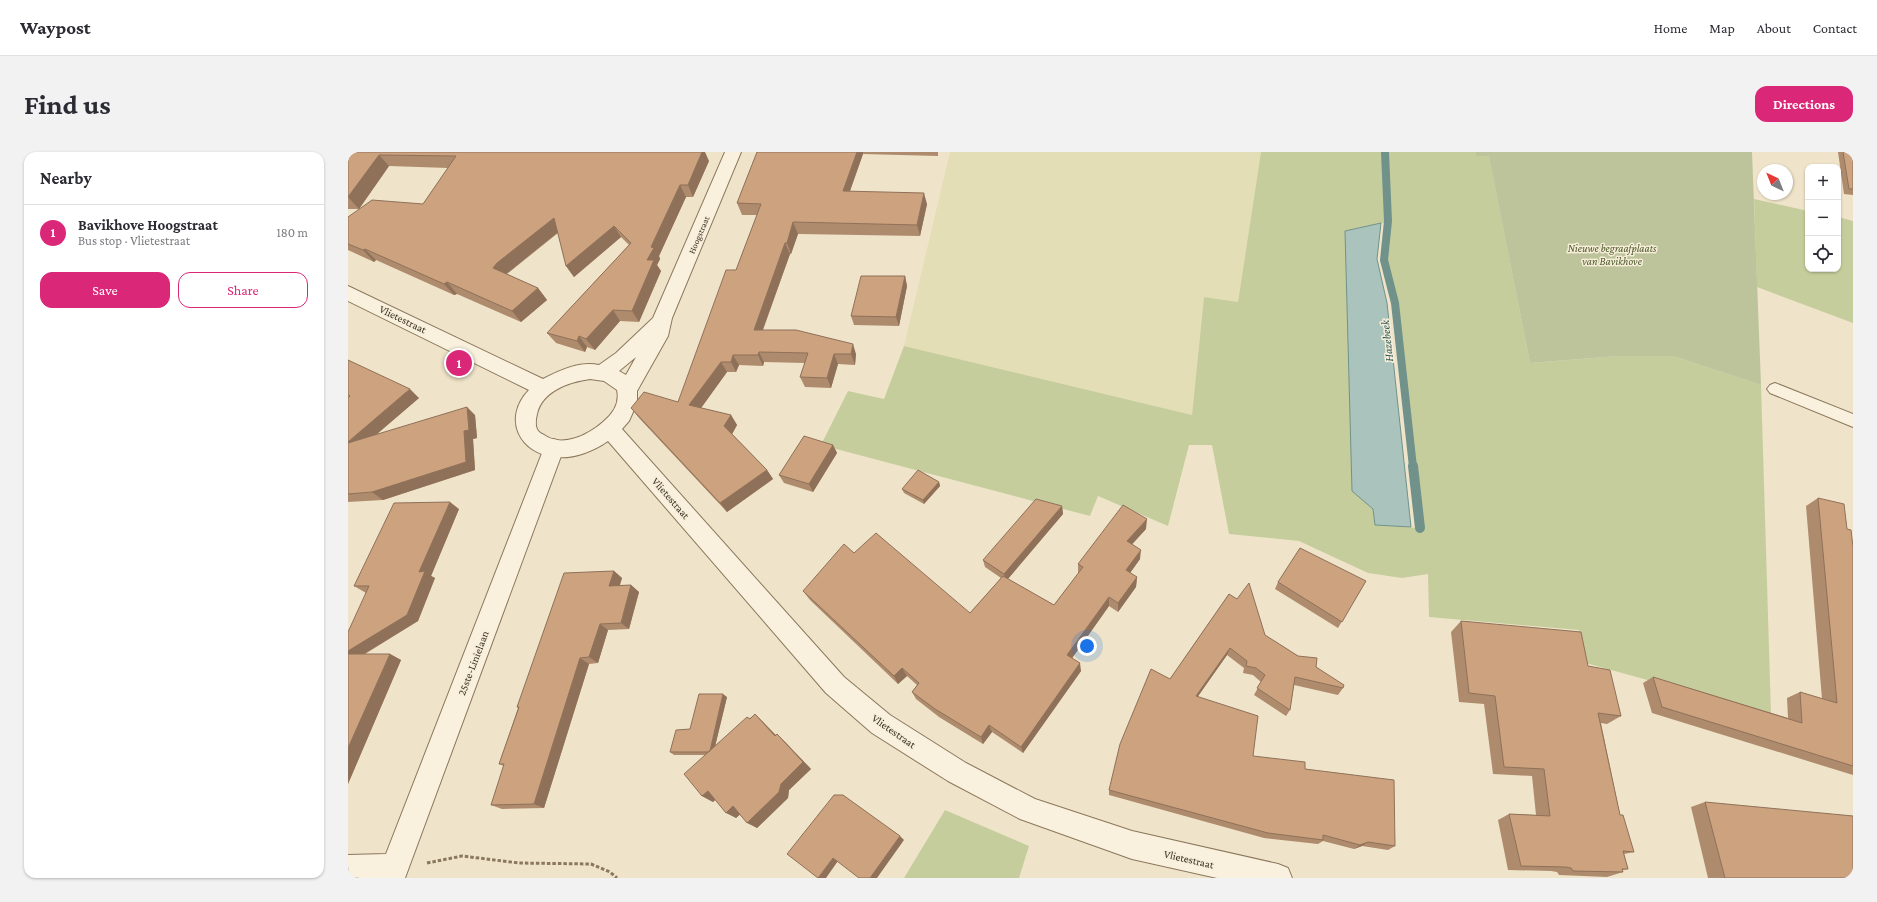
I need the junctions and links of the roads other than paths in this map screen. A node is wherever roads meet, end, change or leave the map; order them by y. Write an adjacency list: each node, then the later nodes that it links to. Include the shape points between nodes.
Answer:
1 (733, 152): 3 (street, Hoogstraat)
2 (348, 293): 5 (street, Vlietestraat)
3 (663, 318): 4 (street, Hoogstraat, via 623,358); 7 (street, Hoogstraat, via 658,336)
4 (603, 372): 5 (street, via 574,373); 7 (street, via 624,383)
5 (544, 388): 10 (street, via 526,413 525,426 530,436 540,444)
6 (1775, 389): 8 (lane)
7 (627, 391): 9 (street, via 625,410)
8 (1853, 421)
9 (610, 430): 10 (street, via 584,445); 13 (street, Vlietestraat, via 835,685 881,724 957,772 1028,810 1132,845)
10 (554, 448): 12 (street, 25ste-Linielaan)
11 (348, 869): 12 (street)
12 (392, 873)
13 (1278, 878)

